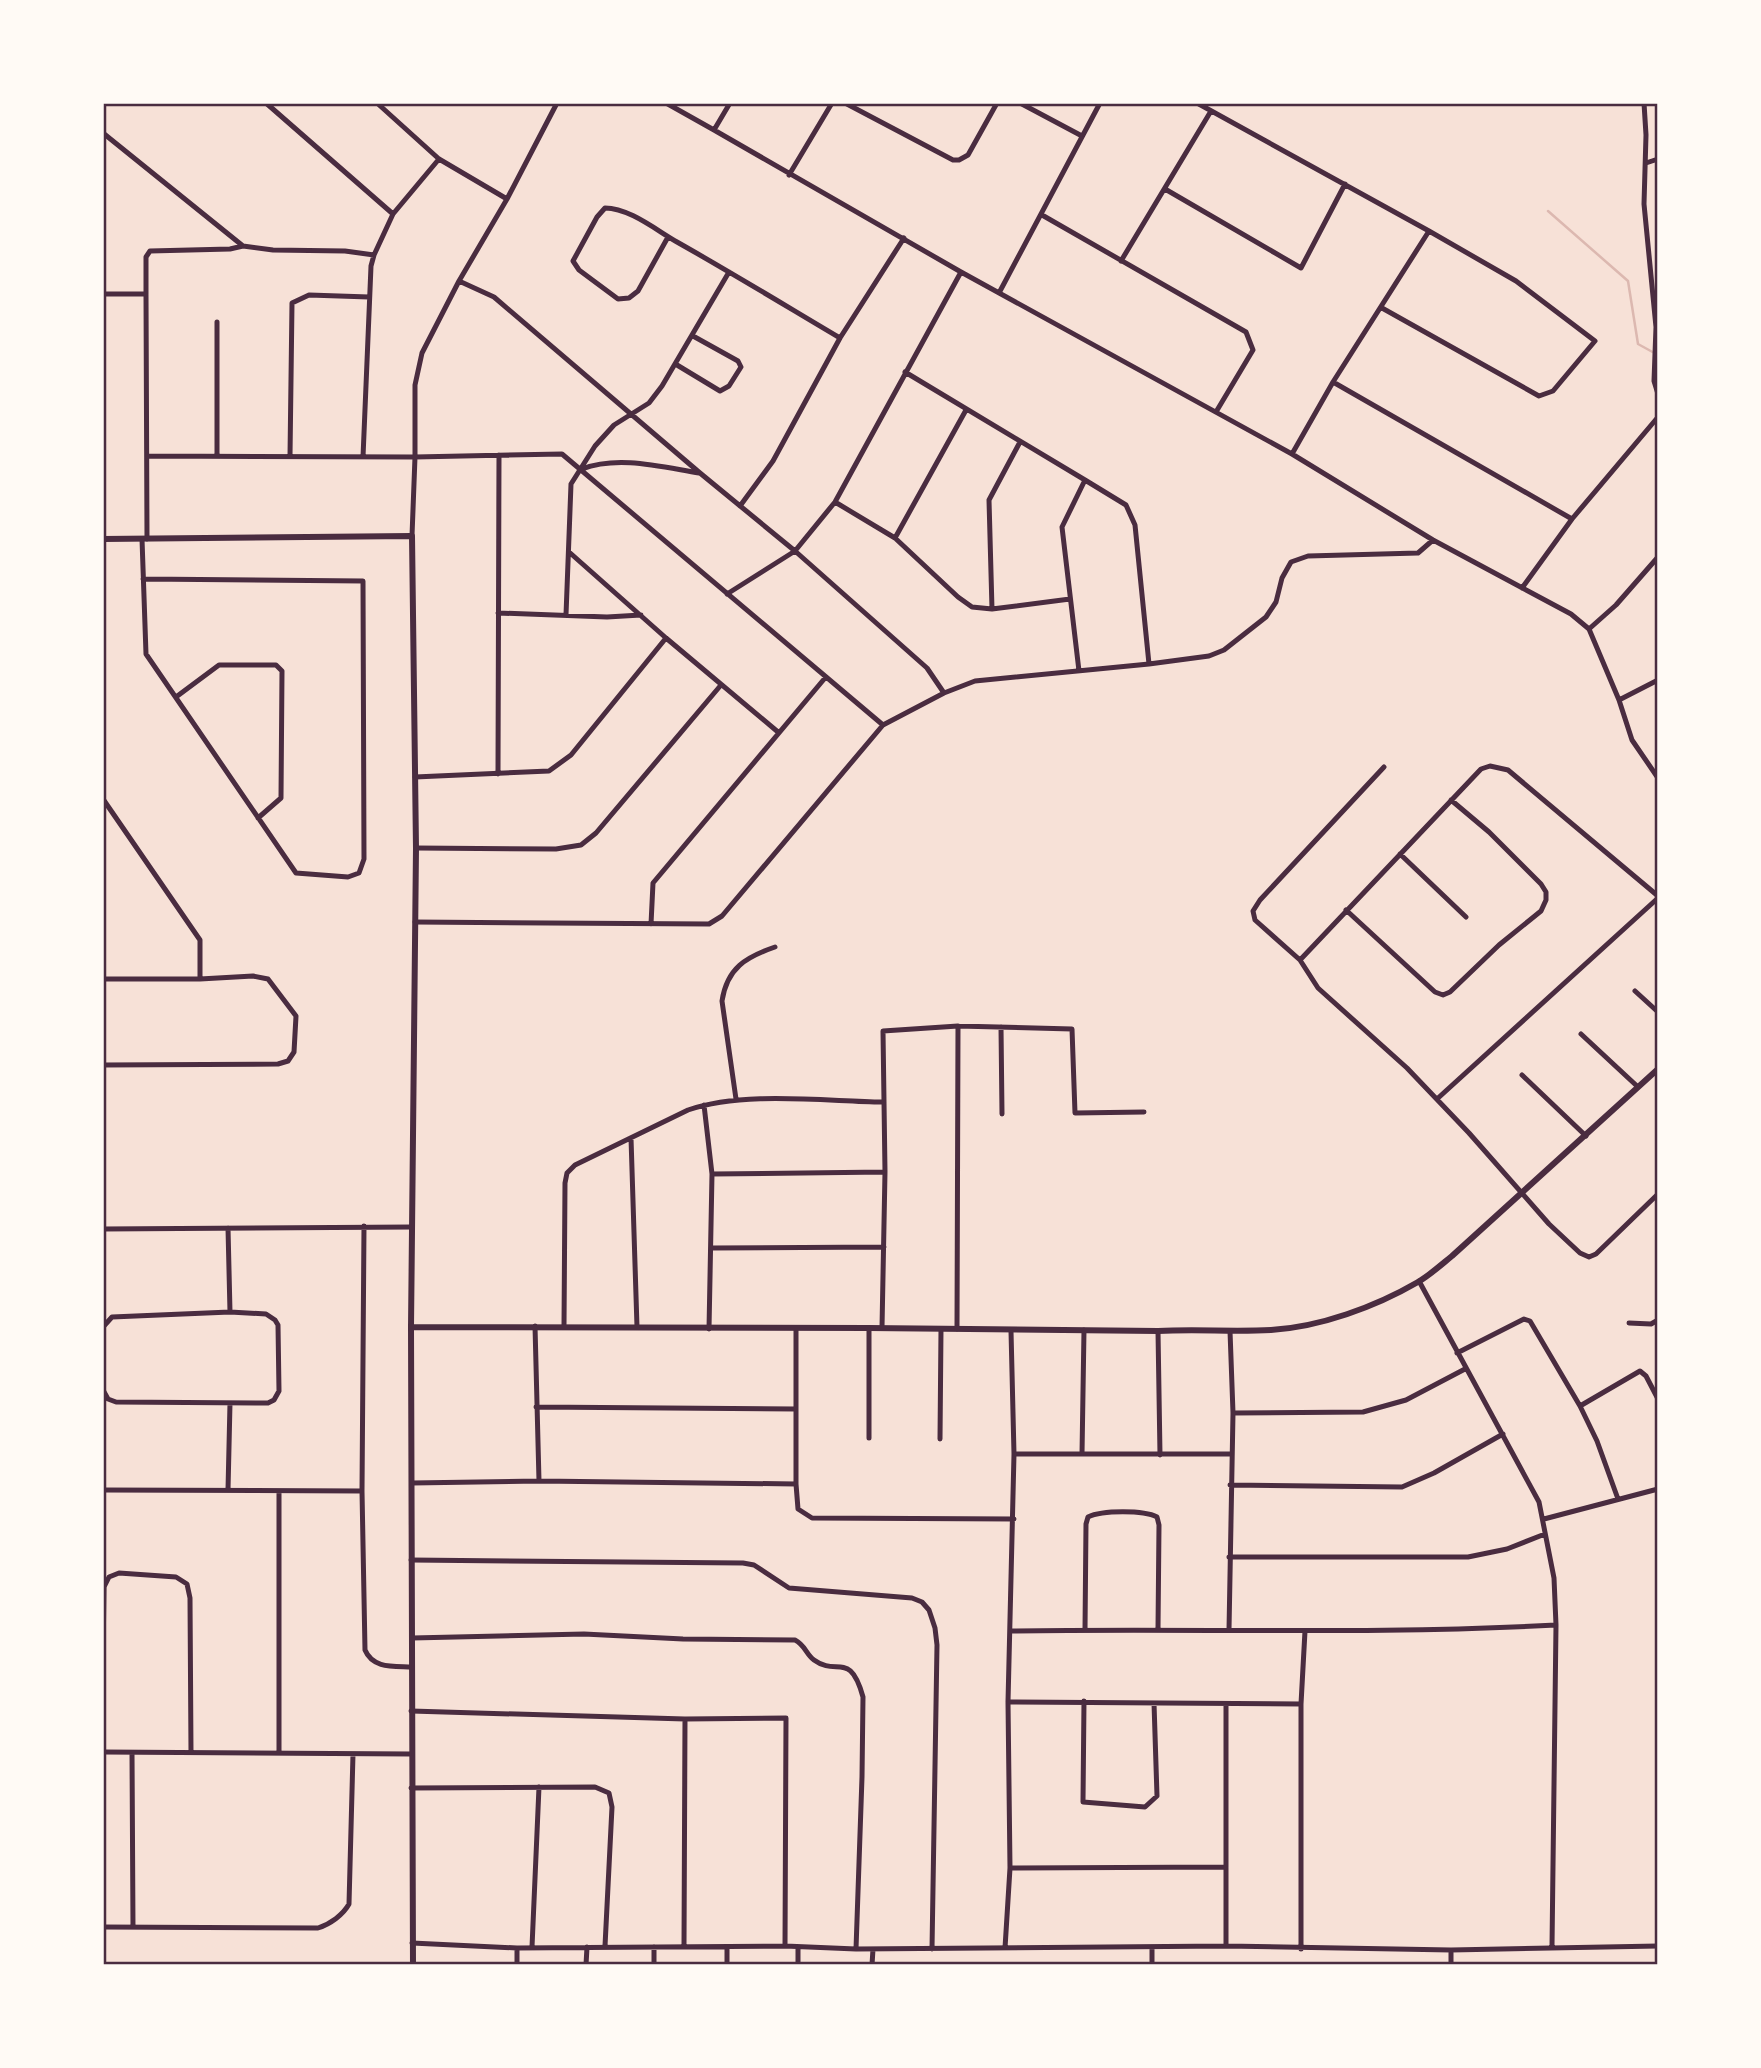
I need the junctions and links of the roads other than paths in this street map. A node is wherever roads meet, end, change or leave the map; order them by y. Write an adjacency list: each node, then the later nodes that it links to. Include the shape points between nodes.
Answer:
1 (266, 103): 24 (street)
2 (377, 103): 17 (street)
3 (557, 103): 23 (street)
4 (666, 103): 14 (street)
5 (730, 103): 14 (street)
6 (832, 103): 20 (street)
7 (845, 103): 8 (street, via 959,160 968,155)
8 (998, 103)
9 (1020, 103): 16 (street)
10 (1100, 103): 16 (street)
11 (1198, 103): 13 (street)
12 (1644, 103): 19 (street)
13 (1212, 111): 21 (street); 22 (street)
14 (714, 130): 20 (street)
15 (103, 133): 29 (street)
16 (1082, 136): 25 (street)
17 (439, 159): 23 (street); 24 (street)
18 (1658, 159): 19 (street)
19 (1646, 163): 46 (street, via 1644,204)
20 (789, 175): 28 (street)
21 (1345, 184): 22 (street, via 1301,268); 26 (street)
22 (1165, 188): 31 (street)
23 (507, 199): 34 (street)
24 (393, 214): 30 (street)
25 (1042, 215): 31 (street); 35 (street)
26 (1429, 231): 39 (street); 39 (street, via 1516,281 1595,341 1553,391 1539,396)
27 (668, 237): 27 (street, via 638,291 629,298 618,299 573,261 605,208 616,208); 32 (street)
28 (904, 238): 33 (street); 42 (street)
29 (243, 246): 30 (street); 37 (street, via 150,251)
30 (374, 255): 38 (street)
31 (1121, 261): 48 (street, via 1246,331 1253,350)
32 (729, 272): 41 (street); 42 (street)
33 (961, 272): 35 (street); 44 (street)
34 (459, 281): 49 (street, via 494,298); 58 (street, via 422,353 415,386)
35 (999, 293): 48 (street)
36 (103, 294): 37 (street)
37 (146, 294): 55 (street)
38 (369, 297): 56 (street, via 309,295 292,303); 57 (street)
39 (1382, 308): 45 (street)
40 (217, 322): 53 (street)
41 (693, 336): 43 (street); 43 (street, via 741,367 720,391)
42 (840, 338): 63 (street, via 773,461)
43 (677, 365): 49 (street, via 649,403)
44 (905, 372): 47 (street); 62 (street)
45 (1333, 382): 52 (street); 64 (street)
46 (1658, 394)
47 (966, 410): 51 (street); 66 (street)
48 (1216, 412): 52 (street)
49 (631, 414): 59 (street, via 595,446); 60 (street)
50 (1658, 417): 64 (street)
51 (1020, 442): 61 (street); 77 (street, via 989,500)
52 (1292, 454): 69 (street)
53 (217, 455): 55 (street); 56 (street)
54 (499, 455): 58 (street); 59 (street, via 562,454); 78 (street)
55 (147, 456): 68 (street)
56 (290, 456): 57 (street)
57 (363, 457): 58 (street)
58 (415, 457): 65 (street)
59 (582, 469): 60 (street, via 599,463); 71 (street, via 571,484); 75 (street)
60 (700, 473): 63 (street)
61 (1085, 480): 76 (street, via 1062,527); 83 (street, via 1126,505 1135,525)
62 (835, 502): 66 (street); 70 (street)
63 (740, 506): 70 (street)
64 (1572, 519): 74 (street)
65 (412, 536): 68 (street); 95 (street)
66 (895, 538): 77 (street, via 958,597 972,607)
67 (103, 539): 68 (street)
68 (145, 539): 73 (street)
69 (1433, 540): 74 (street); 83 (street, via 1418,553 1308,556 1291,562 1276,602 1241,638 1209,656)
70 (795, 551): 75 (street); 88 (street, via 927,668)
71 (569, 552): 79 (street); 80 (street)
72 (1658, 557): 81 (street)
73 (143, 579): 89 (street, via 146,654); 99 (street, via 363,581 364,859 359,873 348,877 296,873)
74 (1522, 588): 81 (street)
75 (727, 594): 85 (street)
76 (1070, 599): 77 (street); 84 (street)
77 (992, 610)
78 (498, 614): 79 (street); 94 (street)
79 (566, 615): 80 (street)
80 (641, 615): 82 (street)
81 (1589, 629): 90 (street)
82 (666, 638): 87 (street); 94 (street, via 571,755 549,771)
83 (1149, 664): 84 (street)
84 (1079, 671): 88 (street, via 975,681)
85 (825, 678): 91 (street); 92 (street)
86 (1658, 680): 90 (street)
87 (721, 685): 92 (street); 100 (street, via 581,845 556,849)
88 (944, 693): 91 (street)
89 (176, 697): 99 (street); 99 (street, via 219,665 276,665 282,671 281,798)
90 (1619, 700): 96 (street, via 1632,740)
91 (883, 726): 106 (street, via 722,916 709,923)
92 (778, 732): 106 (street, via 653,883)
93 (1384, 767): 108 (street, via 1253,911 1255,919)
94 (498, 774): 95 (street)
95 (415, 777): 100 (street)
96 (1658, 778)
97 (103, 799): 110 (street, via 200,940)
98 (1451, 800): 101 (street); 102 (street, via 1480,769 1508,769); 103 (street, via 1541,884 1546,892 1541,911 1450,992 1440,995)
99 (258, 818)
100 (416, 848): 105 (street)
101 (1401, 854): 103 (street); 104 (street)
102 (1658, 897): 121 (street)
103 (1346, 910): 108 (street)
104 (1466, 917)
105 (415, 922): 106 (street); 133 (street)
106 (652, 924)
107 (775, 947): 120 (street, via 749,957 724,986 722,1001)
108 (1300, 960): 121 (street, via 1318,988)
109 (103, 979): 110 (street)
110 (200, 979): 116 (street, via 268,979 296,1016 288,1061)
111 (1635, 992): 112 (street)
112 (1658, 1012)
113 (958, 1026): 114 (street); 122 (street, via 883,1031); 152 (street)
114 (1000, 1027): 124 (street, via 1072,1029 1075,1113); 125 (street)
115 (1581, 1034): 119 (street)
116 (103, 1065)
117 (1658, 1069): 119 (street)
118 (1522, 1074): 126 (street)
119 (1638, 1087): 126 (street)
120 (736, 1099): 122 (street); 123 (street)
121 (1437, 1099): 130 (street)
122 (882, 1102): 128 (street)
123 (704, 1105): 127 (street); 129 (street)
124 (1144, 1112)
125 (1002, 1114)
126 (1586, 1136): 130 (street)
127 (631, 1138): 145 (street, via 567,1173); 146 (street)
128 (885, 1172): 129 (street); 136 (street)
129 (712, 1174): 137 (street)
130 (1522, 1194): 131 (street, via 1589,1257); 138 (street)
131 (1658, 1194)
132 (364, 1226): 133 (street); 135 (street); 181 (street)
133 (412, 1227): 144 (street)
134 (103, 1228): 135 (street)
135 (228, 1228): 139 (street)
136 (884, 1247): 137 (street); 149 (street)
137 (712, 1248): 150 (street)
138 (1419, 1281): 156 (street, via 1366,1306 1308,1324); 157 (street)
139 (230, 1312): 143 (street, via 112,1317); 161 (street, via 266,1314 275,1320 279,1391 268,1402)
140 (1658, 1320): 141 (street)
141 (1629, 1324)
142 (535, 1326): 144 (street); 145 (street); 163 (street)
143 (103, 1327)
144 (411, 1327): 174 (street)
145 (564, 1327): 146 (street)
146 (637, 1327): 150 (street)
147 (796, 1328): 148 (street); 150 (street); 164 (street)
148 (869, 1328): 149 (street); 167 (street)
149 (883, 1328): 151 (street)
150 (709, 1329)
151 (941, 1329): 152 (street); 168 (street)
152 (957, 1329): 154 (street)
153 (1084, 1330): 154 (street); 155 (street); 170 (street)
154 (1011, 1331): 169 (street)
155 (1158, 1331): 156 (street); 172 (street)
156 (1230, 1331): 165 (street)
157 (1457, 1353): 158 (street); 162 (street, via 1527,1320)
158 (1465, 1369): 165 (street, via 1406,1400 1363,1412); 166 (street)
159 (103, 1390): 161 (street, via 116,1402)
160 (1658, 1399): 162 (street, via 1640,1371)
161 (230, 1403): 179 (street)
162 (1580, 1406): 182 (street)
163 (536, 1407): 164 (street); 173 (street)
164 (796, 1409): 175 (street)
165 (1233, 1413): 171 (street)
166 (1503, 1434): 176 (street, via 1402,1487); 184 (street)
167 (869, 1438)
168 (940, 1439)
169 (1014, 1454): 170 (street); 183 (street)
170 (1082, 1454): 172 (street)
171 (1232, 1454): 172 (street); 176 (street)
172 (1160, 1455)
173 (539, 1481): 174 (street); 175 (street)
174 (412, 1483): 187 (street)
175 (796, 1484): 183 (street, via 798,1509 812,1518)
176 (1230, 1485): 186 (street)
177 (1658, 1489): 182 (street)
178 (103, 1490): 179 (street)
179 (228, 1490): 180 (street)
180 (279, 1491): 181 (street); 205 (street)
181 (362, 1491): 196 (street, via 365,1650 377,1664)
182 (1618, 1499): 184 (street)
183 (1014, 1519): 192 (street)
184 (1544, 1520): 185 (street)
185 (1545, 1534): 186 (street, via 1468,1557); 188 (street, via 1554,1578)
186 (1230, 1557): 191 (street)
187 (411, 1560): 194 (street); 234 (street, via 743,1563 789,1588 922,1602 935,1628 938,1676)
188 (1556, 1625): 193 (street); 227 (street)
189 (1158, 1629): 190 (street); 190 (street, via 1159,1525 1151,1514 1131,1512 1088,1517); 191 (street)
190 (1085, 1630): 192 (street)
191 (1229, 1630): 193 (street)
192 (1011, 1631): 198 (street)
193 (1305, 1631): 201 (street)
194 (412, 1638): 196 (street); 232 (street, via 584,1634 795,1640 815,1661 850,1671 863,1697)
195 (103, 1658): 207 (street, via 104,1587 109,1577 119,1573 176,1577 187,1584)
196 (412, 1667): 202 (street)
197 (1083, 1700): 198 (street); 199 (street); 199 (street, via 1083,1802 1145,1807 1157,1796)
198 (1008, 1702): 213 (street)
199 (1154, 1703): 200 (street)
200 (1226, 1704): 201 (street); 212 (street)
201 (1301, 1704): 231 (street)
202 (411, 1711): 203 (street); 209 (street)
203 (685, 1719): 223 (street); 225 (street, via 786,1718)
204 (103, 1752): 206 (street)
205 (279, 1752): 207 (street); 208 (street)
206 (132, 1753): 207 (street); 215 (street)
207 (191, 1753)
208 (353, 1754): 209 (street); 215 (street, via 349,1904 342,1913 318,1928)
209 (411, 1754): 211 (street)
210 (539, 1787): 211 (street); 217 (street, via 595,1787 609,1793); 220 (street)
211 (411, 1788): 216 (street)
212 (1226, 1867): 213 (street); 218 (street)
213 (1010, 1868): 229 (street)
214 (103, 1927): 215 (street)
215 (133, 1927)
216 (412, 1943): 228 (street); 236 (street)
217 (605, 1946): 221 (street); 222 (street)
218 (1226, 1946): 230 (street); 231 (street)
219 (1658, 1946): 227 (street)
220 (532, 1947): 221 (street); 228 (street)
221 (587, 1947): 238 (street)
222 (654, 1947): 223 (street); 239 (street)
223 (684, 1947): 224 (street)
224 (727, 1947): 225 (street); 240 (street)
225 (785, 1947): 226 (street)
226 (798, 1947): 232 (street); 241 (street)
227 (1552, 1947): 235 (street)
228 (517, 1948): 237 (street)
229 (1005, 1948): 230 (street); 234 (street)
230 (1152, 1948): 243 (street)
231 (1301, 1948): 235 (street)
232 (856, 1949): 233 (street)
233 (873, 1949): 234 (street); 242 (street)
234 (932, 1949)
235 (1451, 1950): 244 (street)
236 (412, 1965)
237 (517, 1965)
238 (586, 1965)
239 (654, 1965)
240 (727, 1965)
241 (798, 1965)
242 (872, 1965)
243 (1152, 1965)
244 (1451, 1965)

